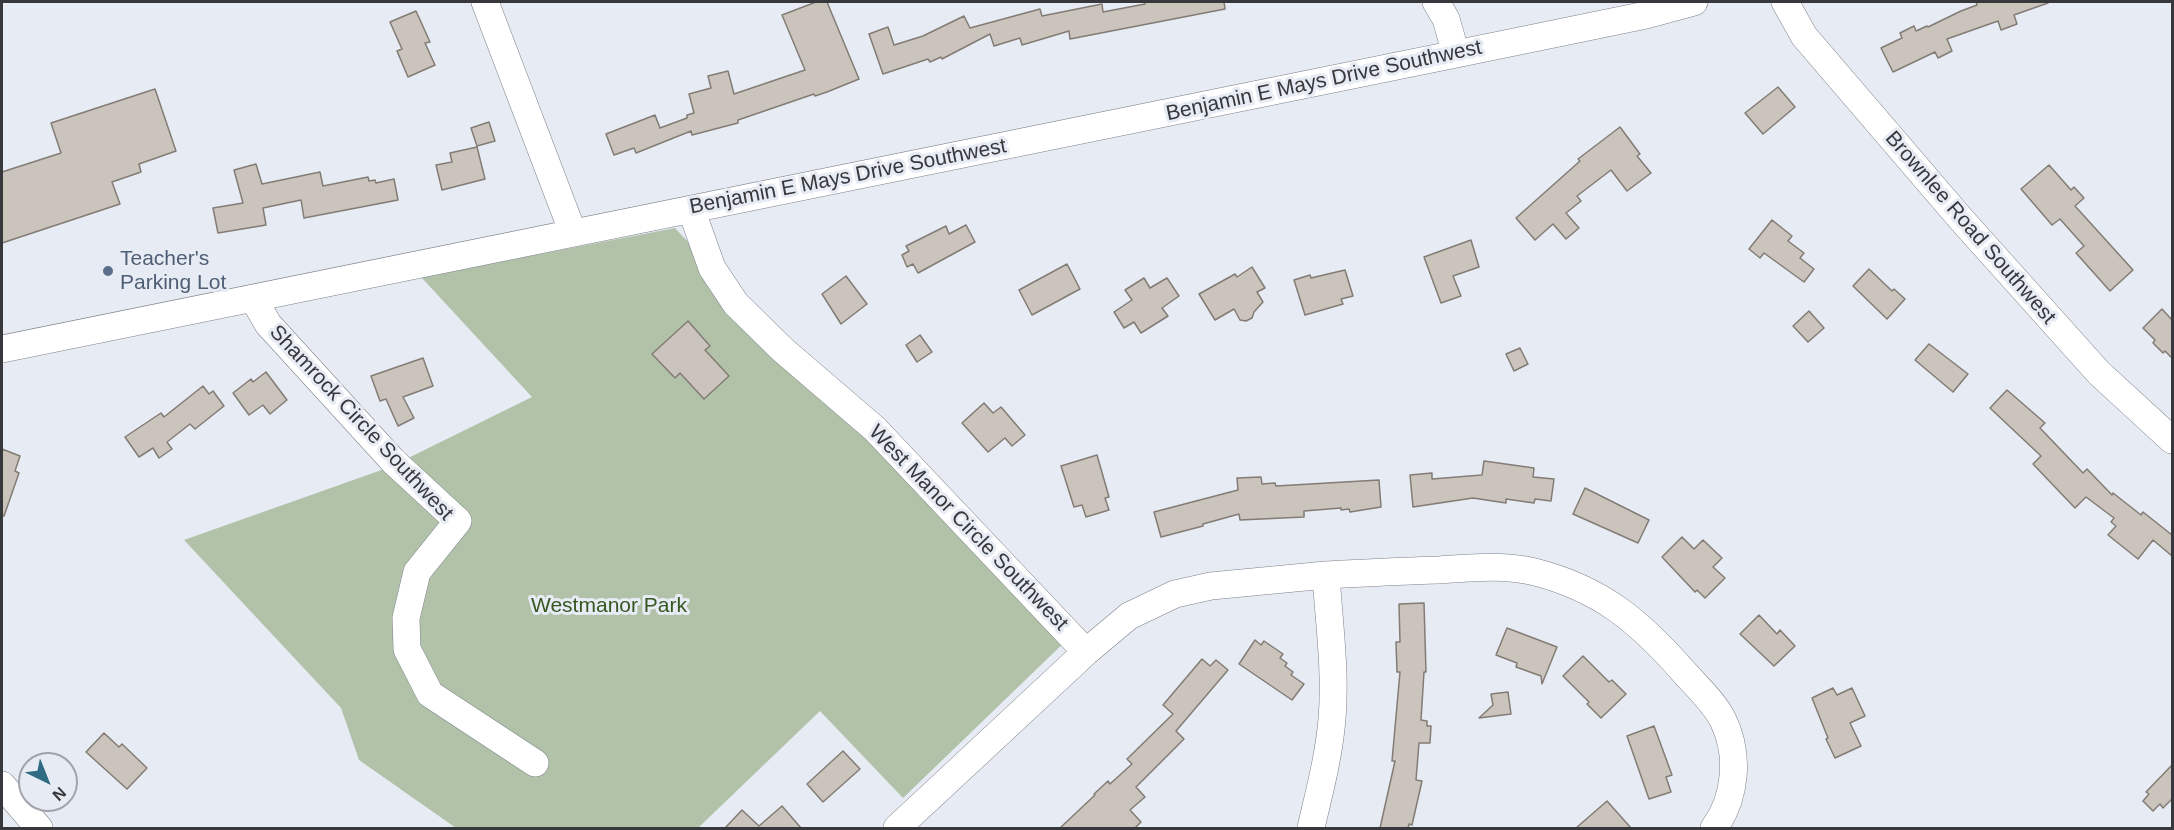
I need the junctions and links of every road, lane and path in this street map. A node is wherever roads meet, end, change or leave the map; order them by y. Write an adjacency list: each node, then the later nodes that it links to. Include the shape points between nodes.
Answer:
1 (485, 2): 7 (street)
2 (1436, 2): 5 (street, via 1446,19)
3 (1694, 2): 5 (street, Benjamin E Mays Drive Southwest)
4 (1785, 2): 10 (street, Brownlee Road Southwest, via 1804,36 1960,218 2099,373)
5 (1456, 54): 6 (street, Benjamin E Mays Drive Southwest)
6 (691, 209): 7 (street, Benjamin E Mays Drive Southwest); 12 (street, West Manor Circle Southwest, via 712,268 735,304 875,429)
7 (573, 233): 8 (street, Benjamin E Mays Drive Southwest)
8 (253, 298): 9 (street, Benjamin E Mays Drive Southwest); 13 (street, Shamrock Circle Southwest, via 268,324 393,461 458,521 417,572 406,618 407,649 430,694)
9 (2, 349)
10 (2170, 434)
11 (1326, 575): 12 (street, via 1211,586 1175,594 1129,616); 17 (street, via 1333,667 1332,719); 18 (street, via 1492,567 1533,572 1576,585 1615,606 1653,638 1724,721 1734,769 1731,794)
12 (1086, 651): 16 (street)
13 (535, 763)
14 (2, 785): 15 (street)
15 (39, 828)
16 (897, 828)
17 (1311, 828)
18 (1714, 828)

